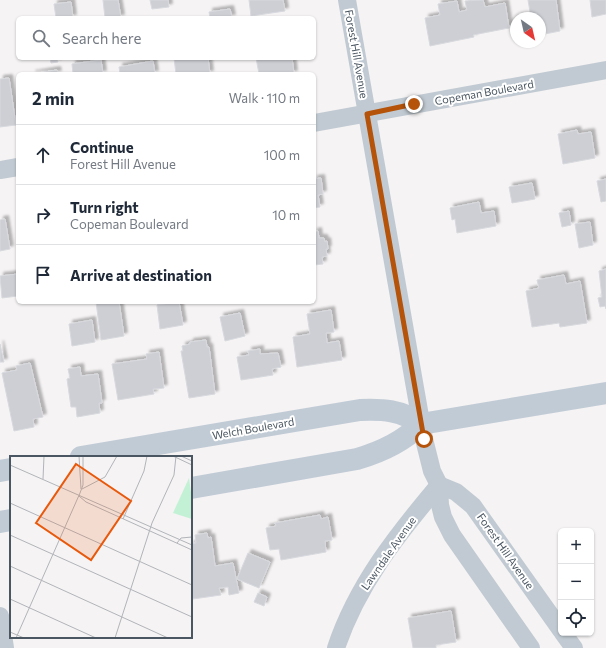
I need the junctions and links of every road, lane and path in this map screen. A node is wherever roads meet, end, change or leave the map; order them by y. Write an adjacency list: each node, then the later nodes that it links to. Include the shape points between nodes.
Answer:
1 (347, 0): 3 (street, Forest Hill Avenue)
2 (606, 70): 3 (street, Copeman Boulevard)
3 (367, 114): 4 (street, Copeman Boulevard); 8 (street, Forest Hill Avenue)
4 (316, 123)
5 (16, 167): 6 (street)
6 (0, 170)
7 (606, 393): 8 (main road)
8 (421, 424): 9 (main road, Welch Boulevard, via 405,414 392,410 360,410); 12 (street, Forest Hill Avenue, via 427,453); 13 (main road, via 393,445 357,459)
9 (87, 456)
10 (10, 469): 11 (main road)
11 (0, 471)
12 (439, 485): 17 (street, Forest Hill Avenue, via 456,492 473,506); 20 (street, Lawndale Avenue, via 397,536 367,579); 21 (street, Forest Hill Avenue, via 440,505 447,526)
13 (192, 488)
14 (10, 520): 15 (main road)
15 (0, 522)
16 (0, 616): 19 (street)
17 (558, 626)
18 (565, 636): 22 (street)
19 (5, 648)
20 (336, 648)
21 (531, 648)
22 (574, 648)

